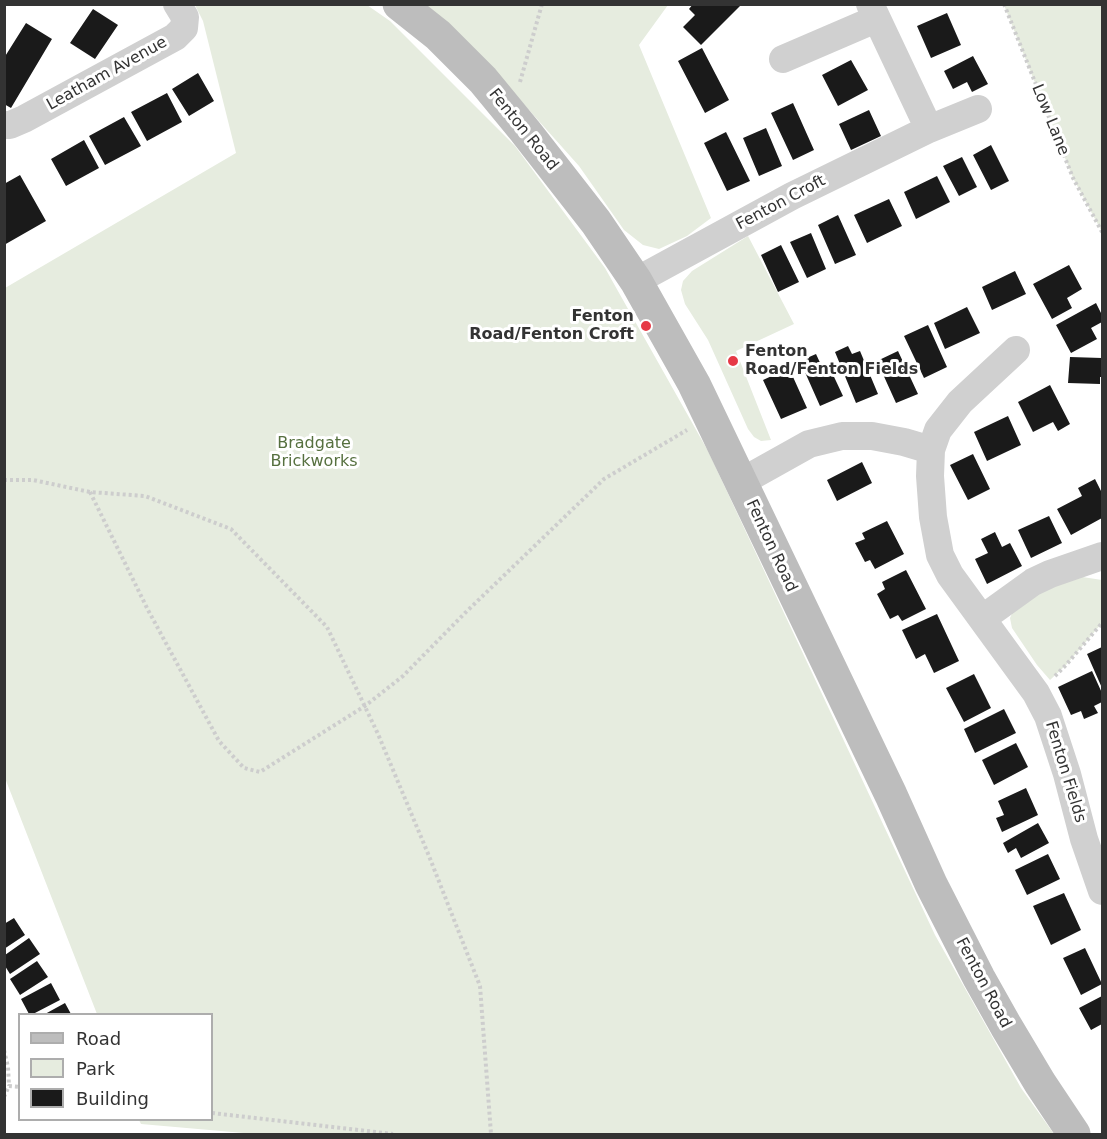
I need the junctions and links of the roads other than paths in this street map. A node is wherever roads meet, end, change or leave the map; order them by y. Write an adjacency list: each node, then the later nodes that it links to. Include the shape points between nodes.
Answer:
1 (177, 4): 6 (street, Leatham Avenue, via 185,17 184,28 176,37 24,119)
2 (399, 4): 8 (street, Fenton Road, via 438,35 483,80 596,222)
3 (873, 12): 4 (street); 7 (street)
4 (783, 59)
5 (978, 108): 7 (street, Fenton Croft)
6 (4, 125)
7 (929, 129): 8 (street, Fenton Croft, via 792,195)
8 (636, 281): 11 (street, Fenton Road, via 694,384)
9 (1016, 350): 10 (street, Fenton Fields, via 960,402 938,430)
10 (931, 450): 11 (street, via 904,441 842,436 809,444); 13 (street, Fenton Fields, via 930,486 940,555)
11 (741, 482): 16 (street, Fenton Road, via 979,978)
12 (1102, 556): 13 (street, via 1041,578)
13 (982, 618): 14 (street, Fenton Fields, via 1048,716)
14 (1094, 836): 15 (street, Fenton Fields)
15 (1102, 891)
16 (1074, 1134)

